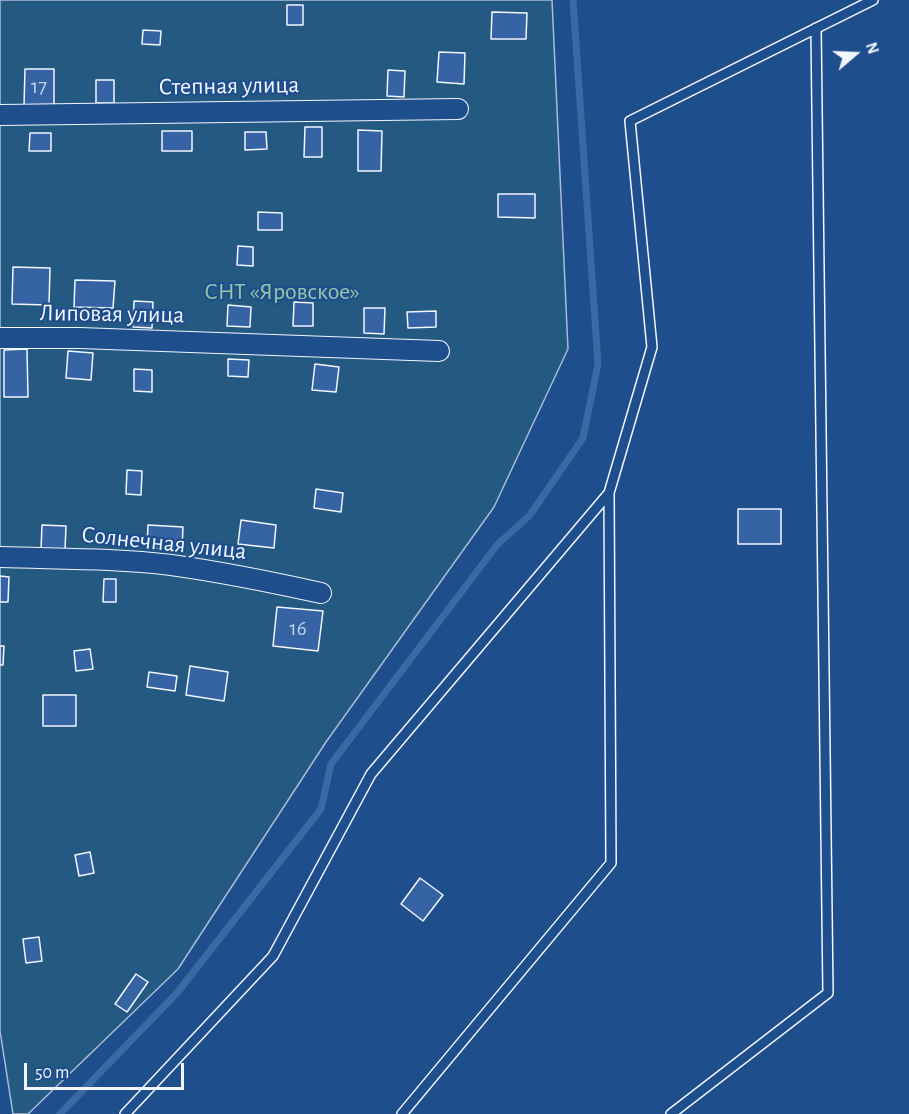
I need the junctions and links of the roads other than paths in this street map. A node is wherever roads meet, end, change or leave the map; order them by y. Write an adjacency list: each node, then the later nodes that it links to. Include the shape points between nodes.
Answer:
1 (873, 0): 2 (lane)
2 (816, 28): 7 (lane, via 630,121 652,347); 12 (lane, via 828,993)
3 (458, 109): 4 (street, Степная улица)
4 (0, 115)
5 (0, 338): 6 (street, Липовая улица)
6 (439, 351)
7 (609, 493): 10 (lane, via 371,774 273,956); 11 (lane, via 611,863)
8 (0, 557): 9 (street, Солнечная улица, via 169,565)
9 (321, 593)
10 (125, 1114)
11 (402, 1114)
12 (671, 1114)

